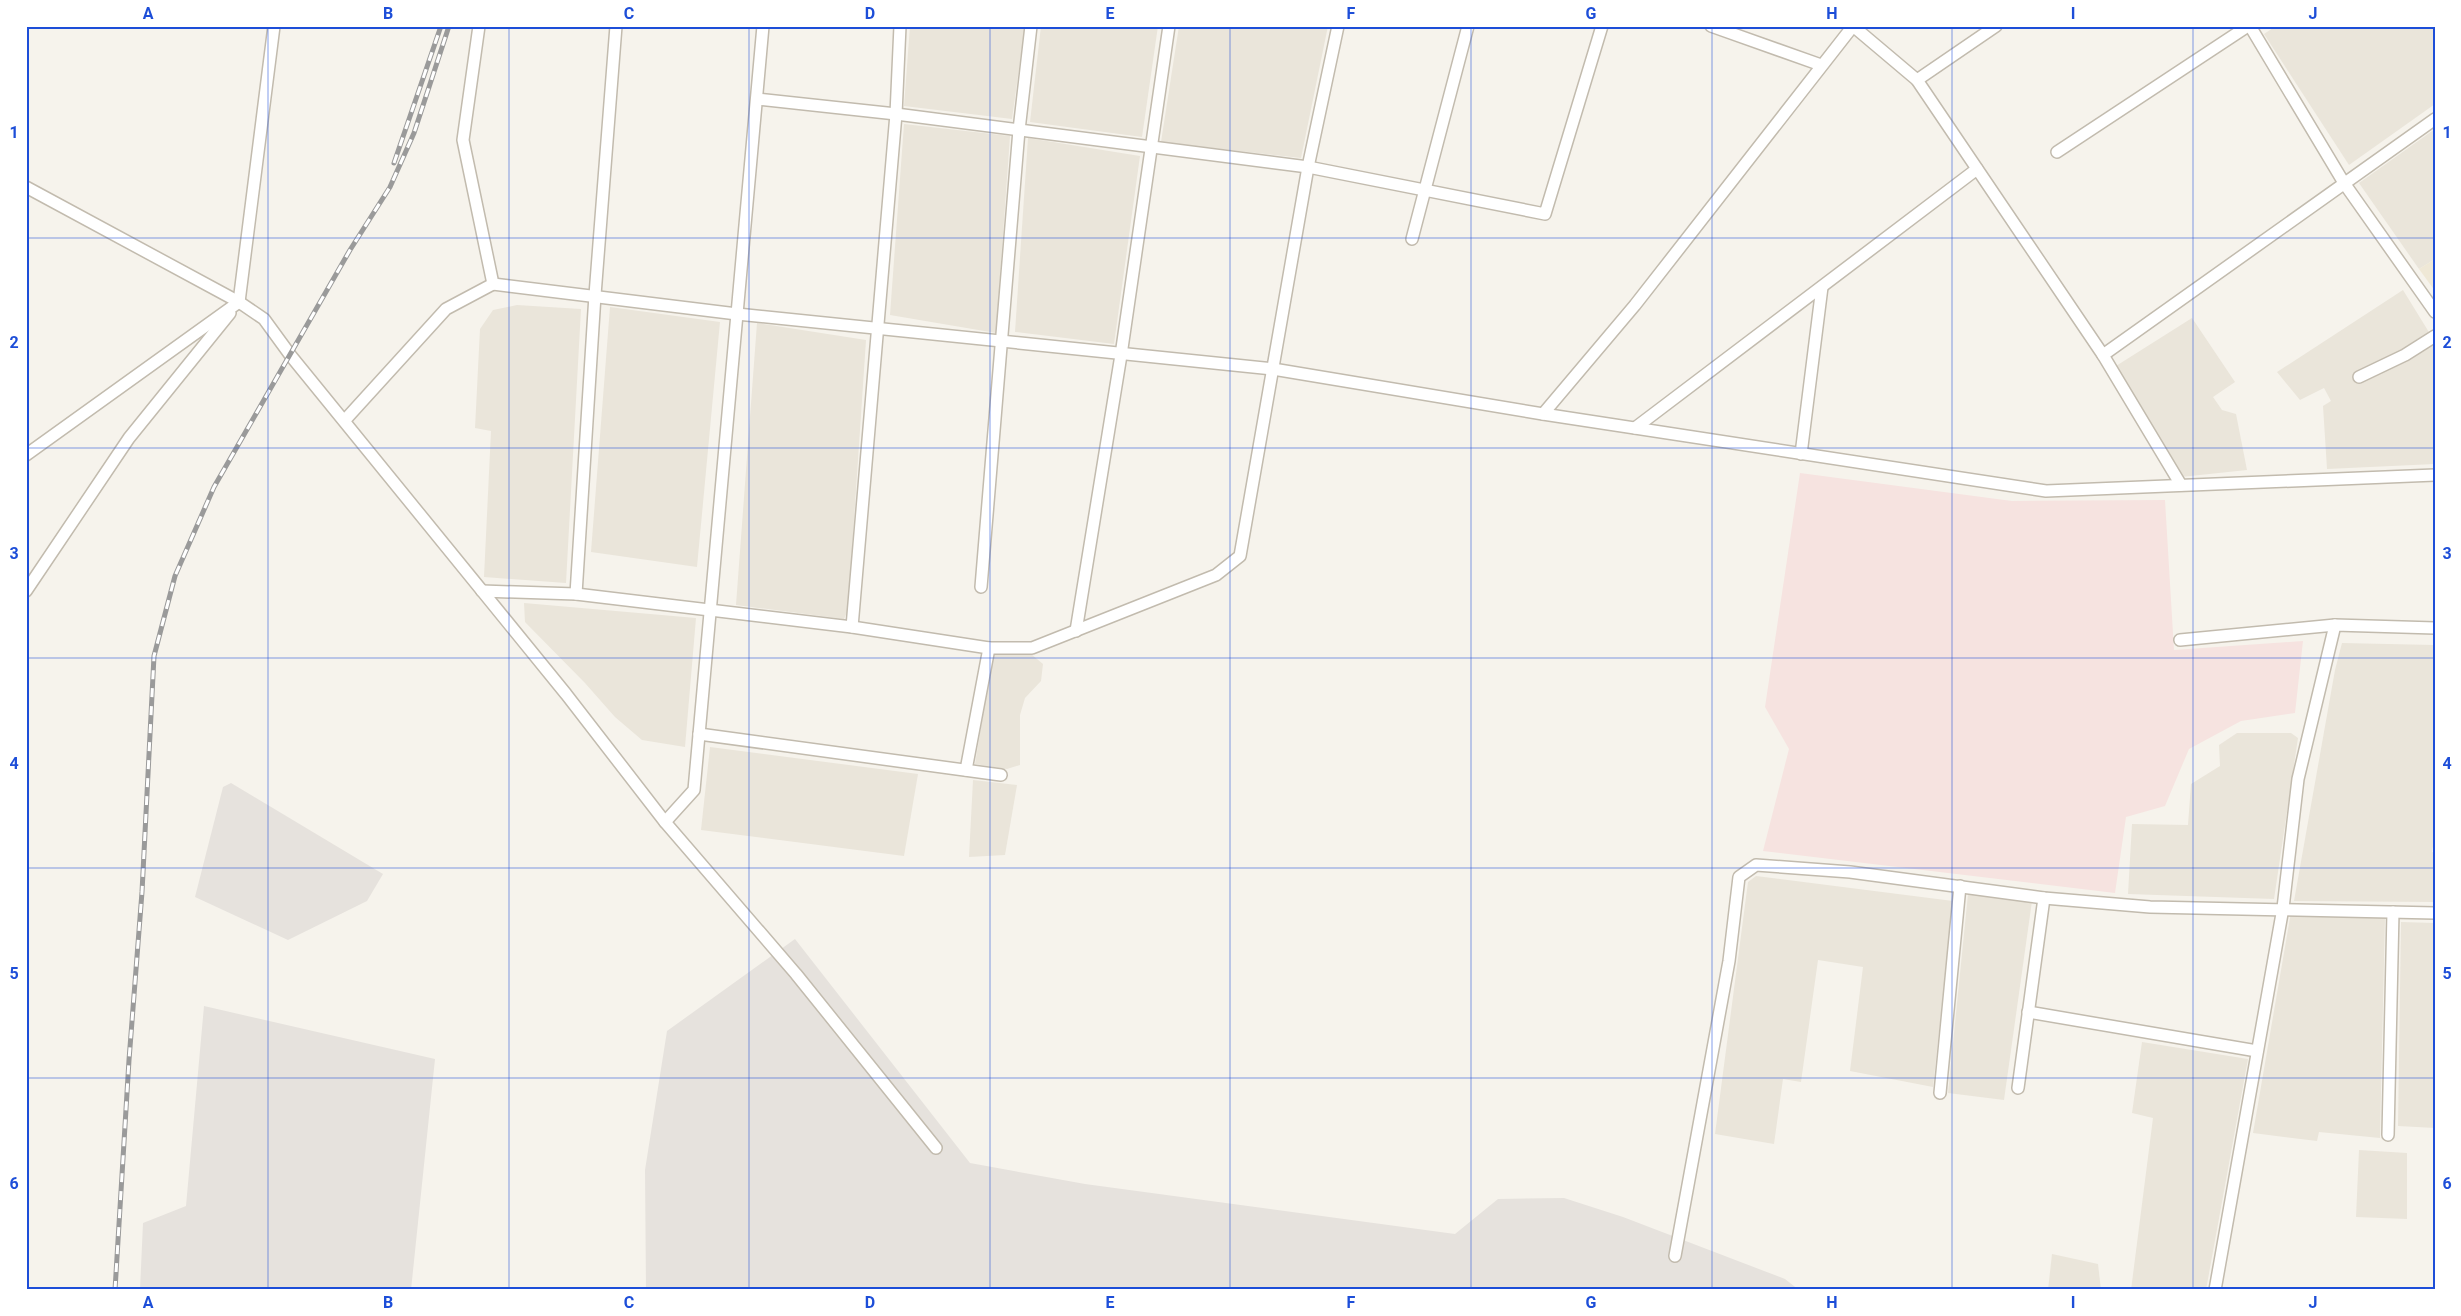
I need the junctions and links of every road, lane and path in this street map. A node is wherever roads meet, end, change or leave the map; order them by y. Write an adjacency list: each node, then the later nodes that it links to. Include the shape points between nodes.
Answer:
1 (274, 26): 32 (street)
2 (479, 26): 29 (street, via 463,140)
3 (616, 26): 31 (street)
4 (763, 26): 17 (street)
5 (900, 26): 18 (street)
6 (1031, 26): 20 (street)
7 (1169, 26): 21 (street)
8 (1338, 26): 23 (street)
9 (1468, 26): 27 (street)
10 (1602, 26): 27 (street, via 1545,214)
11 (1711, 26): 14 (street)
12 (1996, 26): 16 (street)
13 (2249, 26): 22 (street); 25 (street)
14 (1730, 30): 15 (street)
15 (1822, 65): 16 (street, via 1853,26); 42 (street, via 1634,305)
16 (1917, 80): 24 (street)
17 (757, 99): 18 (street); 34 (street)
18 (896, 114): 20 (street); 35 (street)
19 (2435, 119): 25 (street)
20 (1019, 130): 21 (street); 37 (street)
21 (1152, 148): 23 (street); 38 (street)
22 (2057, 152)
23 (1308, 167): 27 (street); 40 (street)
24 (1977, 169): 30 (street); 39 (street)
25 (2344, 183): 33 (street); 39 (street)
26 (26, 187): 32 (street)
27 (1424, 190): 28 (street)
28 (1412, 240)
29 (493, 284): 31 (street); 43 (street, via 446,309)
30 (1822, 287): 44 (street); 45 (street)
31 (595, 295): 34 (street); 52 (street)
32 (239, 302): 43 (street, via 264,319); 46 (street); 50 (street, via 129,438)
33 (2435, 312)
34 (737, 314): 35 (street); 53 (street)
35 (878, 327): 37 (street); 55 (street)
36 (2435, 336): 41 (street)
37 (1003, 342): 38 (street); 49 (street)
38 (1121, 354): 40 (street); 57 (street)
39 (2103, 355): 48 (street)
40 (1273, 369): 42 (street); 57 (street, via 1240,556 1216,575)
41 (2359, 377)
42 (1543, 414): 44 (street)
43 (345, 420): 51 (street)
44 (1635, 428): 45 (street)
45 (1801, 454): 48 (street, via 2046,491)
46 (26, 455)
47 (2435, 475): 48 (street)
48 (2181, 485)
49 (981, 587)
50 (26, 591)
51 (482, 591): 52 (street); 63 (street)
52 (576, 594): 53 (street)
53 (710, 611): 55 (street); 60 (street)
54 (2335, 625): 56 (street); 58 (street); 66 (street, via 2298,779)
55 (852, 627): 59 (street)
56 (2435, 628)
57 (1076, 631): 59 (street, via 1032,648)
58 (2180, 640)
59 (989, 648): 61 (street)
60 (698, 734): 61 (street); 63 (street, via 694,790)
61 (966, 770): 62 (street)
62 (1001, 775)
63 (665, 822): 74 (street, via 796,974)
64 (1960, 886): 65 (street); 72 (street); 75 (street, via 1850,872 1756,865 1739,877 1729,961)
65 (2044, 898): 66 (street, via 2150,907); 69 (street)
66 (2283, 908): 67 (street); 70 (street)
67 (2392, 912): 68 (street); 73 (street)
68 (2435, 913)
69 (2028, 1012): 70 (street); 71 (street)
70 (2258, 1051): 76 (street)
71 (2018, 1088)
72 (1940, 1094)
73 (2388, 1135)
74 (936, 1148)
75 (1675, 1256)
76 (2215, 1290)

